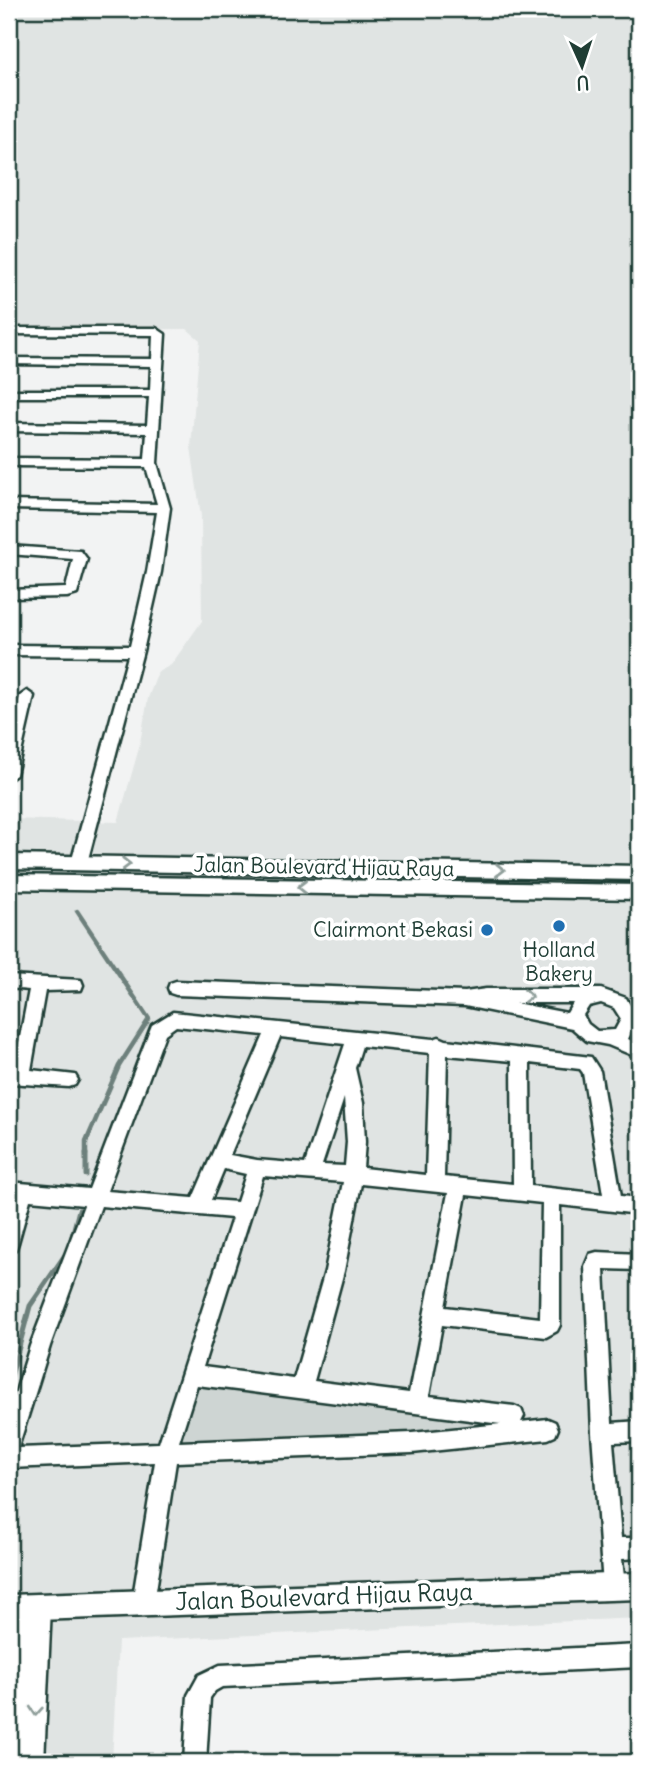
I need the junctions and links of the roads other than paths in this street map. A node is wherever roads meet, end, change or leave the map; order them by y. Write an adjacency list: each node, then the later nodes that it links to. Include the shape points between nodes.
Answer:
1 (9, 331): 3 (street, via 156,331)
2 (9, 361): 3 (street)
3 (156, 363): 5 (street)
4 (9, 393): 5 (street)
5 (155, 394): 7 (street)
6 (9, 427): 7 (street)
7 (152, 429): 9 (street)
8 (9, 462): 9 (street)
9 (151, 463): 11 (street)
10 (9, 506): 11 (street)
11 (163, 508): 15 (street)
12 (9, 550): 13 (street, via 76,554 80,559 72,591)
13 (9, 593)
14 (9, 650): 15 (street)
15 (136, 651): 20 (street)
16 (27, 696): 17 (street)
17 (15, 718): 18 (street)
18 (9, 775)
19 (9, 862): 20 (street, Jalan Boulevard Hijau Raya)
20 (79, 863): 21 (street, Jalan Boulevard Hijau Raya, one-way to 21)
21 (245, 866): 22 (street, Jalan Boulevard Hijau Raya, one-way to 22); 24 (street)
22 (639, 873)
23 (9, 882): 24 (street, Jalan Boulevard Hijau Raya)
24 (246, 886): 25 (street, Jalan Boulevard Hijau Raya, one-way to 24)
25 (639, 892)
26 (9, 982): 27 (street)
27 (38, 984): 28 (street); 41 (street)
28 (75, 985)
29 (176, 988): 31 (street)
30 (591, 997): 31 (street, one-way to 30); 32 (street, via 577,1007); 34 (street, via 620,1003)
31 (465, 999): 32 (street)
32 (577, 1022): 36 (street, via 591,1037)
33 (275, 1029): 35 (street); 43 (street, via 235,1115); 51 (street, via 173,1019 164,1023)
34 (634, 1029): 36 (street)
35 (356, 1038): 37 (street); 40 (street)
36 (611, 1039): 38 (street)
37 (439, 1044): 39 (street); 47 (street)
38 (639, 1051)
39 (521, 1056): 50 (street); 53 (street, via 578,1060 588,1065)
40 (346, 1068): 45 (street); 46 (street, via 354,1103)
41 (15, 1076): 42 (street)
42 (69, 1080)
43 (220, 1161): 44 (street); 54 (street)
44 (257, 1168): 45 (street); 56 (street)
45 (311, 1171): 46 (street)
46 (355, 1175): 47 (street); 61 (street)
47 (435, 1185): 48 (street)
48 (458, 1187): 50 (street); 59 (street)
49 (16, 1191): 51 (street); 57 (street)
50 (522, 1194): 52 (street)
51 (90, 1196): 54 (street); 67 (street)
52 (551, 1197): 53 (street); 59 (street, via 550,1325)
53 (613, 1202): 55 (street)
54 (199, 1206): 56 (street)
55 (639, 1206)
56 (244, 1212): 60 (street)
57 (9, 1243)
58 (639, 1262): 66 (street, via 597,1260 594,1266)
59 (434, 1315): 62 (street)
60 (190, 1375): 61 (street); 68 (street)
61 (302, 1387): 62 (street)
62 (417, 1404): 63 (street)
63 (514, 1416)
64 (548, 1429): 68 (street, via 412,1443)
65 (639, 1431): 66 (street)
66 (603, 1433): 71 (street)
67 (9, 1446)
68 (168, 1450): 69 (street); 73 (street)
69 (9, 1458)
70 (639, 1548): 71 (street)
71 (613, 1549): 72 (street)
72 (627, 1586): 73 (street, Jalan Boulevard Hijau Raya)
73 (143, 1603): 74 (street, Jalan Boulevard Hijau Raya)
74 (28, 1618): 76 (street)
75 (639, 1656): 79 (street, via 220,1676 207,1683 199,1695)
76 (30, 1661): 77 (street); 78 (street, one-way to 78)
77 (10, 1762)
78 (33, 1762)
79 (195, 1762)

